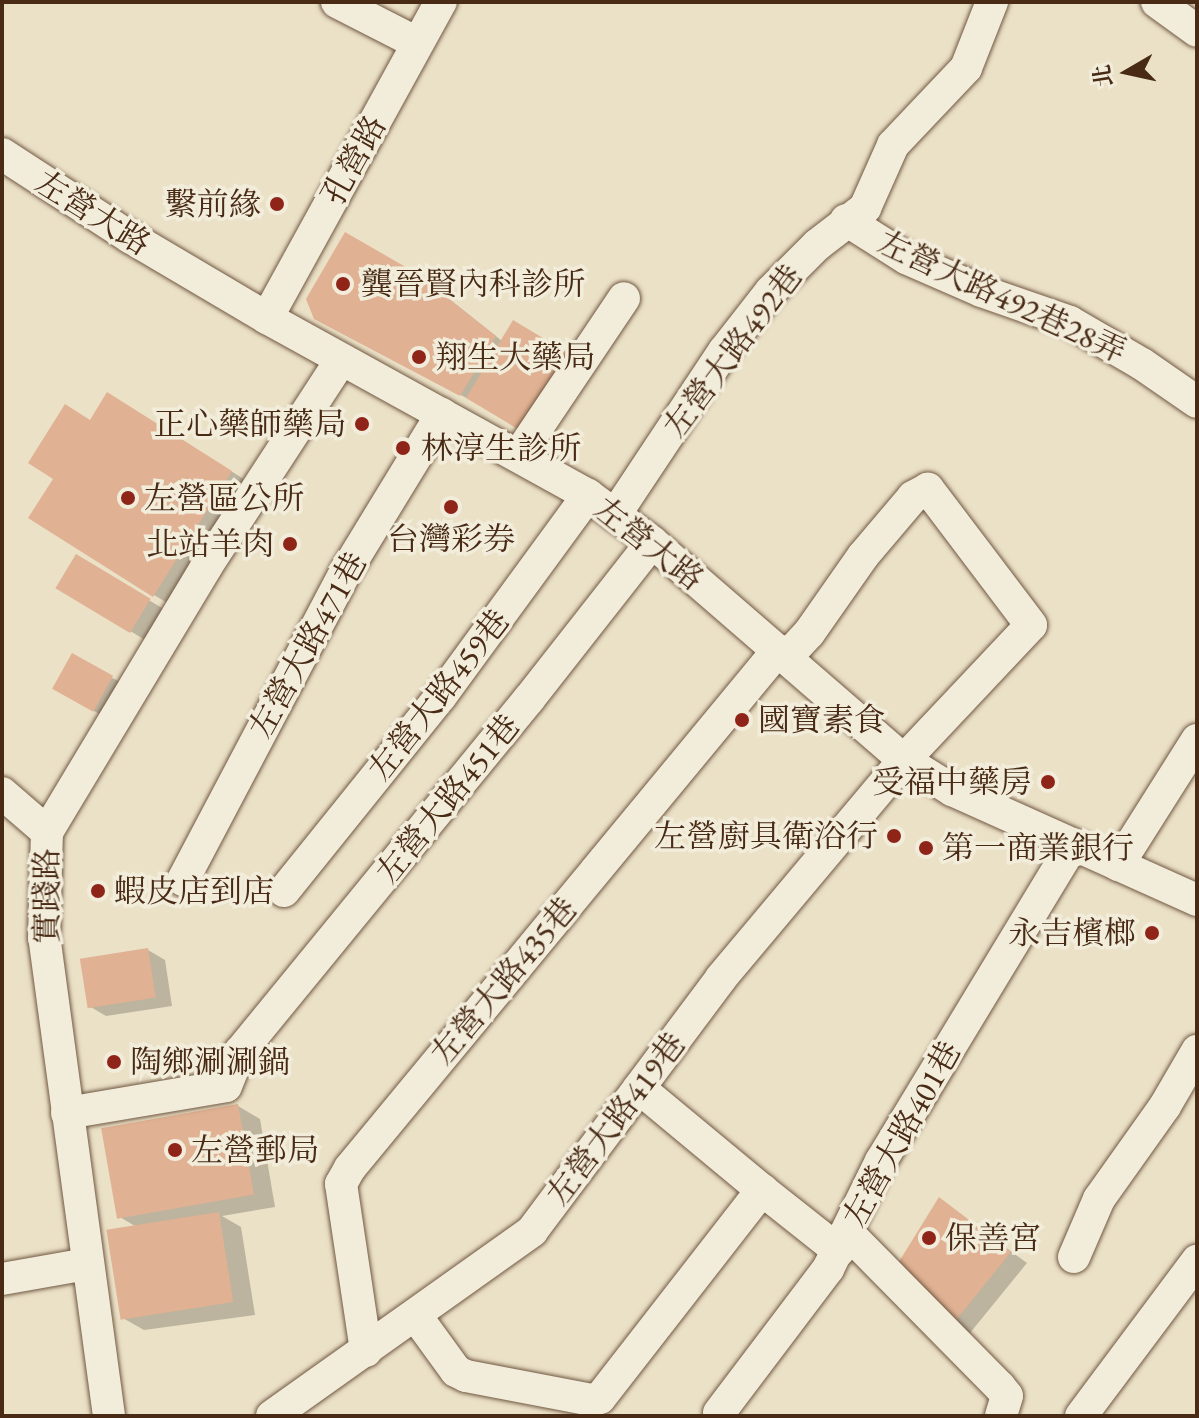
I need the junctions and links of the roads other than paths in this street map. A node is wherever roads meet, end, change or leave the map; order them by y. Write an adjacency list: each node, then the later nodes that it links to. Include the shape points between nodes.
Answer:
1 (337, 2): 6 (street)
2 (441, 2): 6 (street, 孔營路)
3 (992, 2): 8 (street, 左營大路492巷, via 966,68 893,145 865,208)
4 (1157, 2): 5 (street)
5 (1197, 31)
6 (417, 43): 10 (street, 孔營路)
7 (6, 164): 10 (street, 左營大路)
8 (846, 220): 12 (street, 左營大路492巷28弄, via 906,258 1070,322); 16 (street, 左營大路492巷, via 793,267 724,351)
9 (624, 298): 14 (street)
10 (267, 318): 11 (street, 左營大路)
11 (341, 360): 13 (street, 左營大路); 23 (street, 實踐路, via 206,567)
12 (1197, 402)
13 (442, 414): 14 (street, 左營大路); 26 (street, 左營大路471巷, via 346,571)
14 (518, 456): 15 (street, 左營大路)
15 (588, 495): 16 (street, 左營大路); 27 (street, 左營大路459巷, via 441,696)
16 (615, 515): 17 (street, 左營大路)
17 (652, 542): 19 (street, 左營大路); 31 (street, 左營大路451巷, via 240,1052 226,1086)
18 (1031, 625): 19 (street, 左營大路435巷, via 928,489 913,497 863,556 809,633); 21 (street, 左營大路419巷)
19 (782, 654): 21 (street, 左營大路); 39 (street, 左營大路435巷, via 350,1168 341,1184)
20 (1197, 740): 25 (street)
21 (904, 760): 24 (street, 左營大路, via 952,790); 30 (street, 左營大路419巷, via 721,978)
22 (2, 793): 23 (street)
23 (47, 832): 31 (street, 實踐路, via 44,938)
24 (1072, 845): 25 (street, 左營大路); 33 (street, 左營大路401巷, via 881,1161)
25 (1118, 865): 28 (street, 左營大路)
26 (183, 880)
27 (284, 891)
28 (1197, 900)
29 (1197, 1051): 34 (street, via 1099,1199)
30 (639, 1088): 32 (street); 38 (street, 左營大路419巷, via 532,1231)
31 (67, 1113): 35 (street, 實踐路)
32 (762, 1190): 33 (street); 38 (street, via 596,1399 466,1376 456,1371)
33 (843, 1242): 40 (street); 41 (street, 左營大路401巷)
34 (1074, 1257)
35 (87, 1264): 37 (street); 42 (street, 實踐路)
36 (1192, 1277): 44 (street)
37 (2, 1279)
38 (416, 1316): 39 (street, 左營大路419巷)
39 (366, 1351): 43 (street, 左營大路419巷)
40 (1004, 1406)
41 (719, 1413)
42 (109, 1416)
43 (272, 1416)
44 (1081, 1416)

